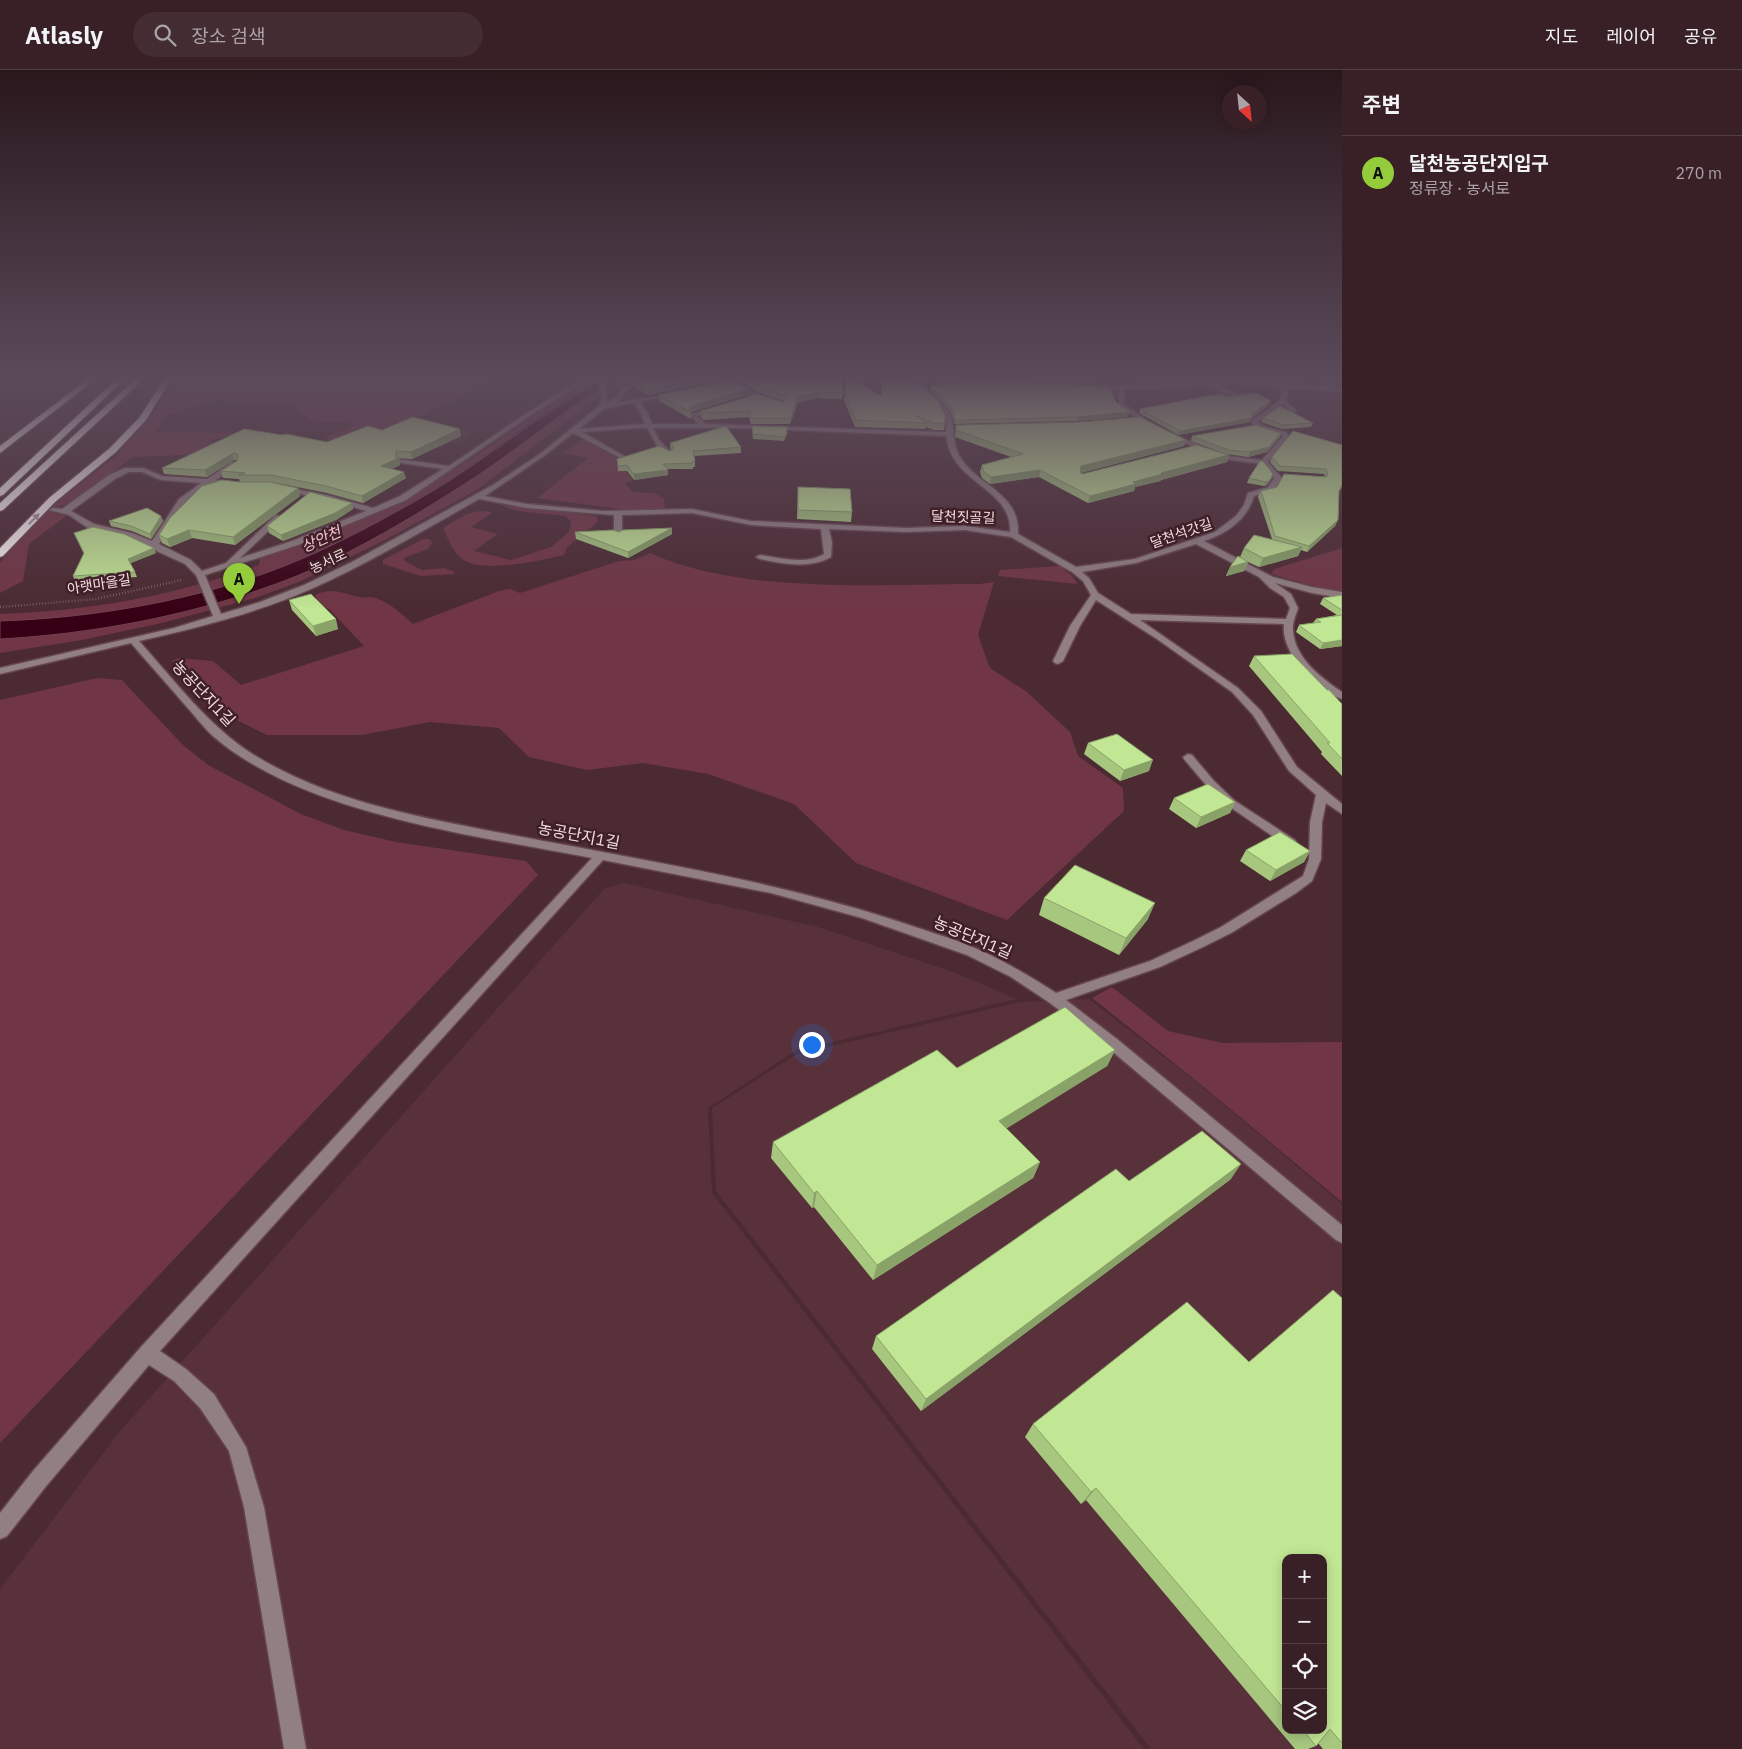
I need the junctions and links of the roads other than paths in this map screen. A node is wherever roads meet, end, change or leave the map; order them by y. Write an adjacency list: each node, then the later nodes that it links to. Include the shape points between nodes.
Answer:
1 (40, 454): 18 (highway)
2 (58, 454): 22 (highway)
3 (108, 454): 33 (highway, one-way to 3, via 52,500)
4 (470, 454): 14 (street)
5 (542, 454): 20 (street, 농서로)
6 (617, 454): 10 (street)
7 (957, 454): 30 (street, via 959,461 996,493 1009,510 1014,520)
8 (1216, 454): 12 (street)
9 (1270, 454): 12 (street)
10 (622, 457)
11 (402, 460): 14 (street)
12 (1264, 462): 31 (street, 달천석갓길, via 1281,475 1270,489 1251,495 1243,512 1232,524)
13 (235, 464): 15 (street)
14 (450, 468): 24 (street, via 403,498)
15 (210, 480): 16 (street); 25 (street, via 161,478 144,470 128,470 112,477); 32 (street, via 182,501)
16 (242, 486)
17 (272, 486): 19 (street)
18 (0, 492)
19 (309, 494): 21 (street); 24 (street)
20 (479, 497): 27 (street, 달천짓골길, via 526,506); 41 (street, 농서로, via 326,578 285,596)
21 (297, 503)
22 (0, 508)
23 (53, 510): 25 (street)
24 (375, 510): 35 (street)
25 (65, 511): 32 (street, via 85,524)
26 (284, 514): 35 (street)
27 (618, 514): 28 (street, 달천짓골길, via 692,511 750,523); 29 (street)
28 (825, 527): 30 (street, 달천짓골길, via 965,528); 34 (street, via 828,556 823,559 791,561)
29 (618, 535)
30 (1014, 535): 36 (street, 달천짓골길)
31 (1198, 542): 36 (street, 달천석갓길, via 1136,561); 38 (street)
32 (154, 545): 37 (street, via 188,562)
33 (0, 554)
34 (760, 558)
35 (228, 565): 37 (street)
36 (1075, 570): 39 (street, 달천짓골길)
37 (201, 576): 41 (street)
38 (1263, 576): 40 (street); 43 (street, via 1291,600 1294,608)
39 (1095, 595): 42 (street, 달천짓골길); 45 (street)
40 (1342, 595)
41 (216, 614): 44 (street, 농서로)
42 (1129, 617): 43 (street); 49 (street, 달천짓골길, via 1235,690 1257,712 1293,769)
43 (1289, 622): 47 (street, via 1290,640 1299,657 1321,682)
44 (134, 641): 46 (street, 농서로); 52 (street, 농공단지1길, via 217,734 283,775 332,797 378,811)
45 (1058, 661)
46 (0, 671)
47 (1342, 696)
48 (1188, 757): 51 (street, via 1231,802)
49 (1322, 795): 50 (street, 달천짓골길); 51 (street)
50 (1342, 810)
51 (1307, 854): 53 (street, via 1308,878 1226,930 1155,964)
52 (601, 856): 53 (street, 농공단지1길, via 771,889 866,915 972,952 1016,974); 55 (street)
53 (1055, 999): 54 (street, 농공단지1길)
54 (1342, 1235)
55 (147, 1353): 56 (street); 57 (street, via 180,1375 207,1401 238,1447 254,1507)
56 (0, 1529)
57 (295, 1749)

